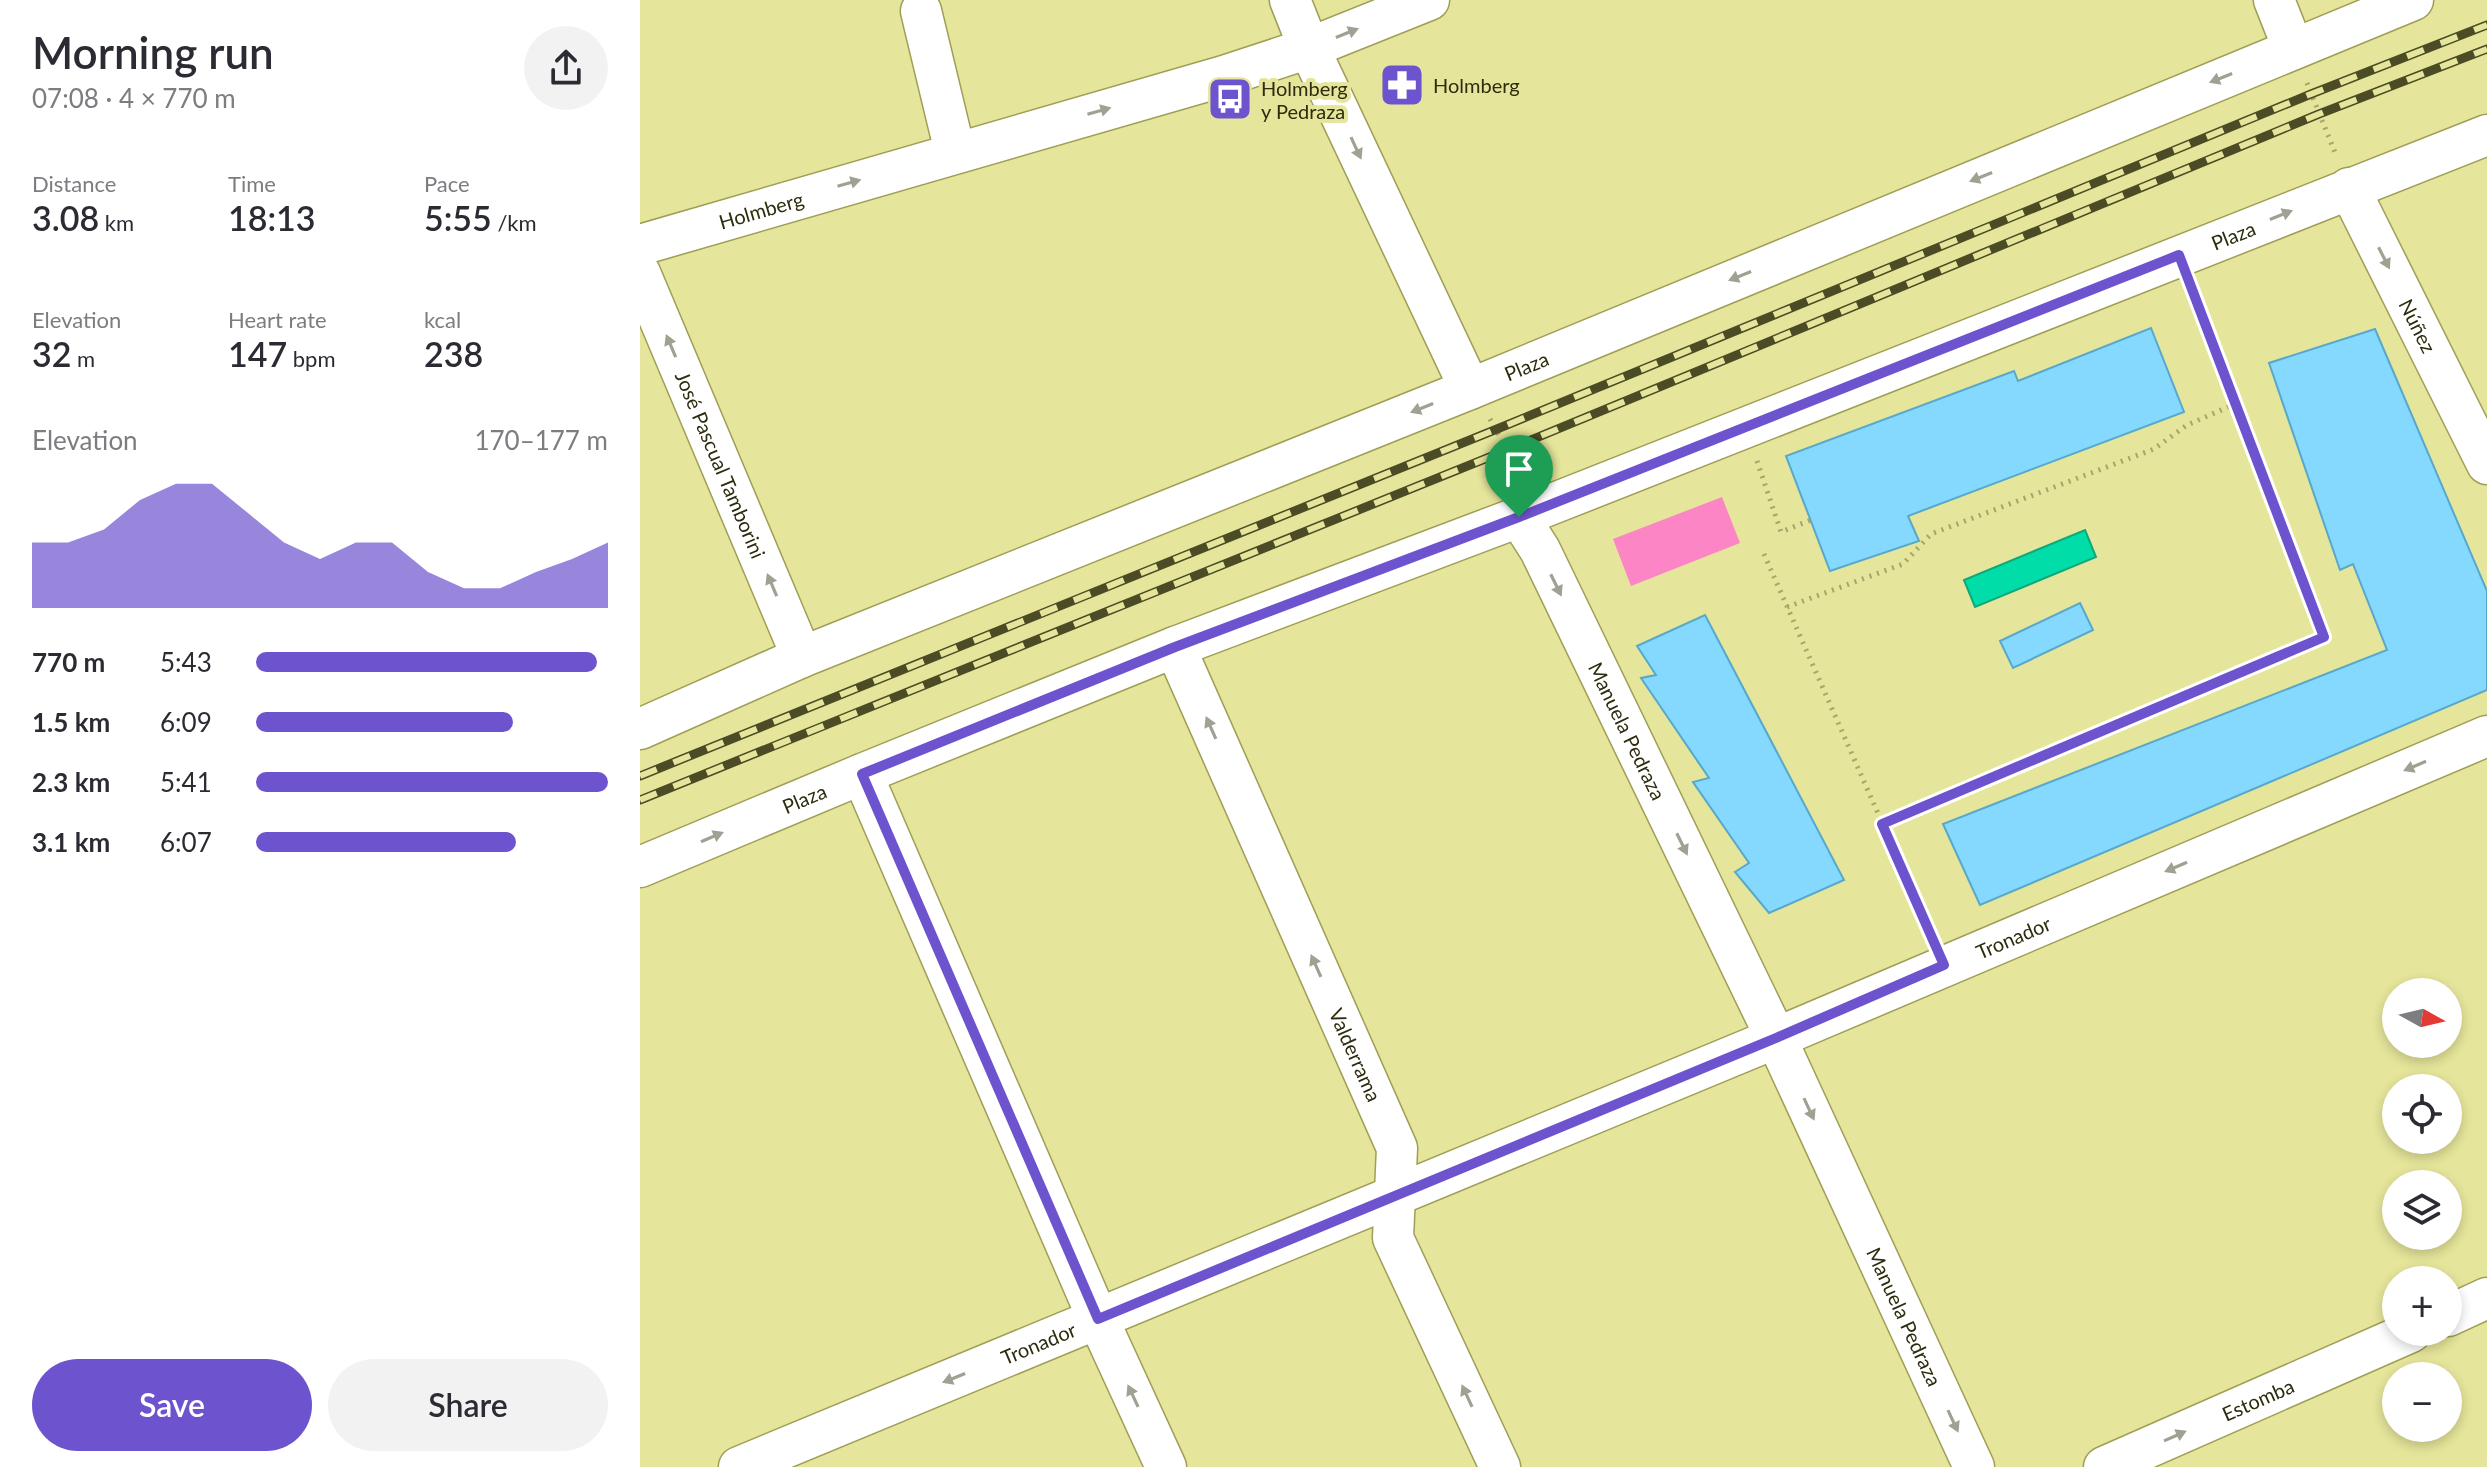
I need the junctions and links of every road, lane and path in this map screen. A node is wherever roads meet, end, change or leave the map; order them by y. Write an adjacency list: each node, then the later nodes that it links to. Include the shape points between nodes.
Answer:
1 (1290, 0): 6 (street)
2 (1429, 0): 6 (street, Holmberg, one-way to 2)
3 (2274, 0): 7 (street)
4 (2413, 0): 7 (street, Plaza)
5 (921, 11): 9 (street)
6 (1309, 48): 9 (street, Holmberg, one-way to 6); 14 (street, one-way to 14)
7 (2293, 48): 14 (street, Plaza, one-way to 14)
8 (2487, 135): 10 (street, Plaza)
9 (955, 152): 11 (street, Holmberg, one-way to 9)
10 (2349, 188): 12 (street, Plaza, one-way to 10); 17 (street, Núñez, one-way to 17)
11 (640, 245)
12 (2179, 255): 15 (path); 18 (street, Plaza)
13 (640, 273): 23 (street, José Pascual Tamborini, one-way to 13)
14 (1470, 389): 18 (path, via 1527,486); 23 (street, Plaza, one-way to 23)
15 (2235, 404): 21 (path, via 2187,425 2154,449 1931,534 1903,564); 27 (path, via 2324,637)
16 (1755, 456): 19 (path, via 1781,532)
17 (2487, 464)
18 (1519, 517): 22 (street, Plaza); 30 (street, Manuela Pedraza, one-way to 30, via 1540,550)
19 (1811, 520)
20 (1764, 554): 21 (path)
21 (1787, 607): 27 (path)
22 (1175, 647): 26 (street, Plaza); 31 (street, Valderrama, one-way to 22, via 1397,1148)
23 (802, 657): 24 (street, Plaza)
24 (640, 729)
25 (2487, 736): 29 (street, Tronador, one-way to 29)
26 (862, 774): 28 (street, Plaza, one-way to 26); 34 (street)
27 (1882, 824): 29 (path)
28 (640, 867)
29 (1944, 965): 30 (street, Tronador)
30 (1776, 1038): 31 (street, Tronador); 39 (street, Manuela Pedraza, one-way to 39)
31 (1393, 1195): 34 (street, Tronador); 38 (street, Valderrama, one-way to 31, via 1393,1238)
32 (2487, 1298): 33 (street)
33 (2462, 1310)
34 (1098, 1319): 36 (street, Tronador, one-way to 36); 37 (street, one-way to 34)
35 (2382, 1345): 40 (street, Estomba, one-way to 35)
36 (739, 1467)
37 (1166, 1467)
38 (1500, 1467)
39 (1974, 1467)
40 (2104, 1467)

